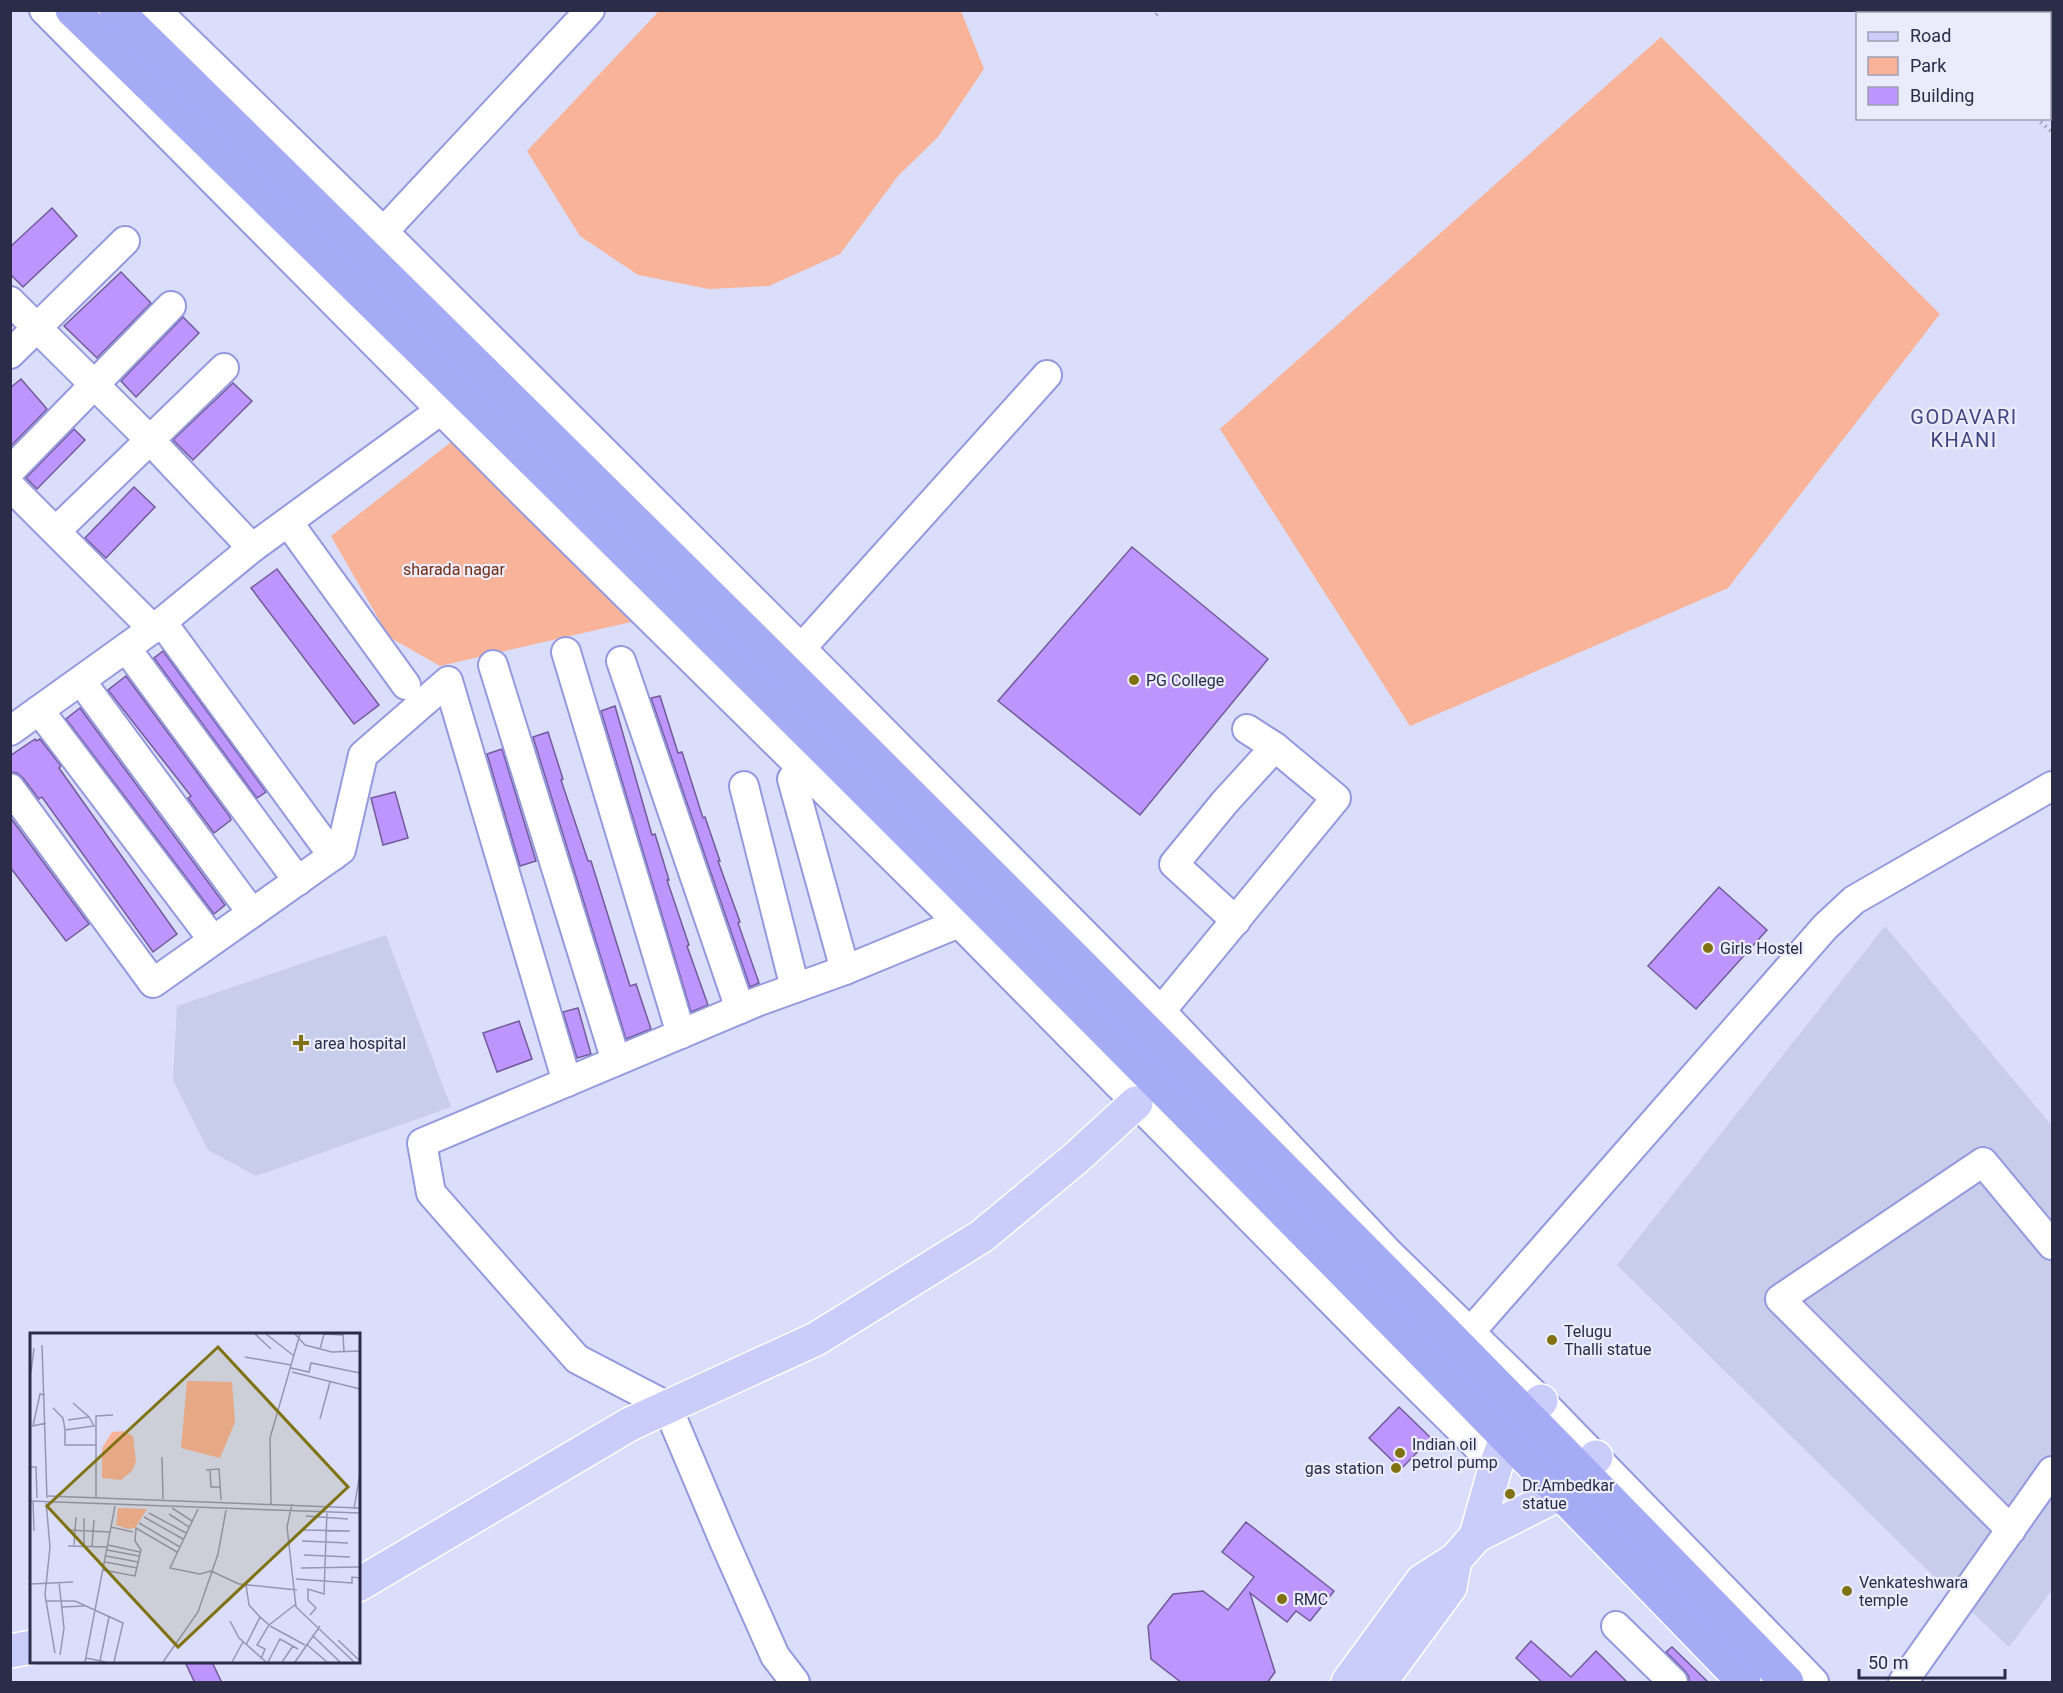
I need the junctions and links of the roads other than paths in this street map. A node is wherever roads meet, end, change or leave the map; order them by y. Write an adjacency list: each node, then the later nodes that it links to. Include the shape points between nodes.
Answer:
1 (44, 10): 8 (street)
2 (72, 10): 8 (highway)
3 (116, 10): 7 (highway)
4 (156, 10): 7 (street)
5 (590, 10): 7 (street)
6 (125, 241): 11 (street)
7 (373, 242): 26 (highway)
8 (299, 248): 16 (street); 52 (highway)
9 (10, 301): 11 (street)
10 (171, 306): 15 (street)
11 (37, 328): 12 (street); 15 (street)
12 (10, 354)
13 (224, 368): 17 (street)
14 (1047, 375): 26 (street)
15 (94, 384): 17 (street); 18 (street)
16 (441, 410): 20 (street); 35 (street)
17 (150, 440): 21 (street); 22 (street)
18 (10, 471)
19 (10, 486): 21 (street)
20 (288, 522): 22 (street); 30 (street)
21 (56, 531): 23 (street)
22 (252, 548): 23 (street)
23 (158, 626): 24 (street); 39 (street)
24 (126, 648): 29 (street); 40 (street)
25 (566, 652): 49 (street)
26 (792, 658): 48 (street); 52 (highway)
27 (621, 660): 47 (street)
28 (492, 666): 50 (street)
29 (81, 681): 31 (street); 41 (street)
30 (406, 685)
31 (39, 710): 33 (street); 44 (street)
32 (1247, 729): 34 (street)
33 (10, 731)
34 (1275, 747): 42 (street, via 1336,798); 42 (street, via 1174,864)
35 (801, 768): 43 (street); 45 (street, via 792,779)
36 (744, 786): 46 (street)
37 (2052, 786): 56 (street, via 1854,900 1825,927)
38 (10, 788): 44 (street, via 153,983)
39 (333, 856): 40 (street); 51 (street, via 341,850 363,755 448,681)
40 (298, 881): 41 (street)
41 (252, 913): 44 (street)
42 (1236, 921): 48 (street)
43 (959, 923): 45 (street); 53 (street)
44 (213, 940)
45 (845, 970): 46 (street)
46 (795, 988): 47 (street)
47 (740, 1009): 49 (street)
48 (1161, 1011): 52 (street)
49 (681, 1034): 50 (street)
50 (616, 1061): 51 (street)
51 (567, 1082): 57 (street, via 422,1143 431,1193 577,1359)
52 (1193, 1101): 53 (street); 54 (highway); 54 (street)
53 (1136, 1104): 57 (main road, via 982,1236 816,1339)
54 (1223, 1132): 56 (highway, via 1383,1259); 58 (highway)
55 (2052, 1245): 61 (street, via 1983,1162 1780,1299)
56 (1465, 1339): 58 (highway)
57 (668, 1406): 64 (main road, via 630,1424); 68 (street, via 775,1656)
58 (1518, 1429): 60 (highway); 60 (street); 62 (main road)
59 (2052, 1471): 61 (street)
60 (1571, 1480): 62 (main road); 72 (street); 73 (highway); 74 (highway); 75 (street)
61 (2011, 1530): 76 (street)
62 (1476, 1536): 63 (main road)
63 (1455, 1560): 69 (main road, via 1422,1581); 70 (main road, via 1450,1587)
64 (360, 1584)
65 (1616, 1626): 71 (street)
66 (30, 1647): 67 (main road)
67 (10, 1651)
68 (795, 1683)
69 (1348, 1683)
70 (1380, 1683)
71 (1672, 1683)
72 (1727, 1683)
73 (1744, 1683)
74 (1787, 1683)
75 (1814, 1683)
76 (1903, 1683)

